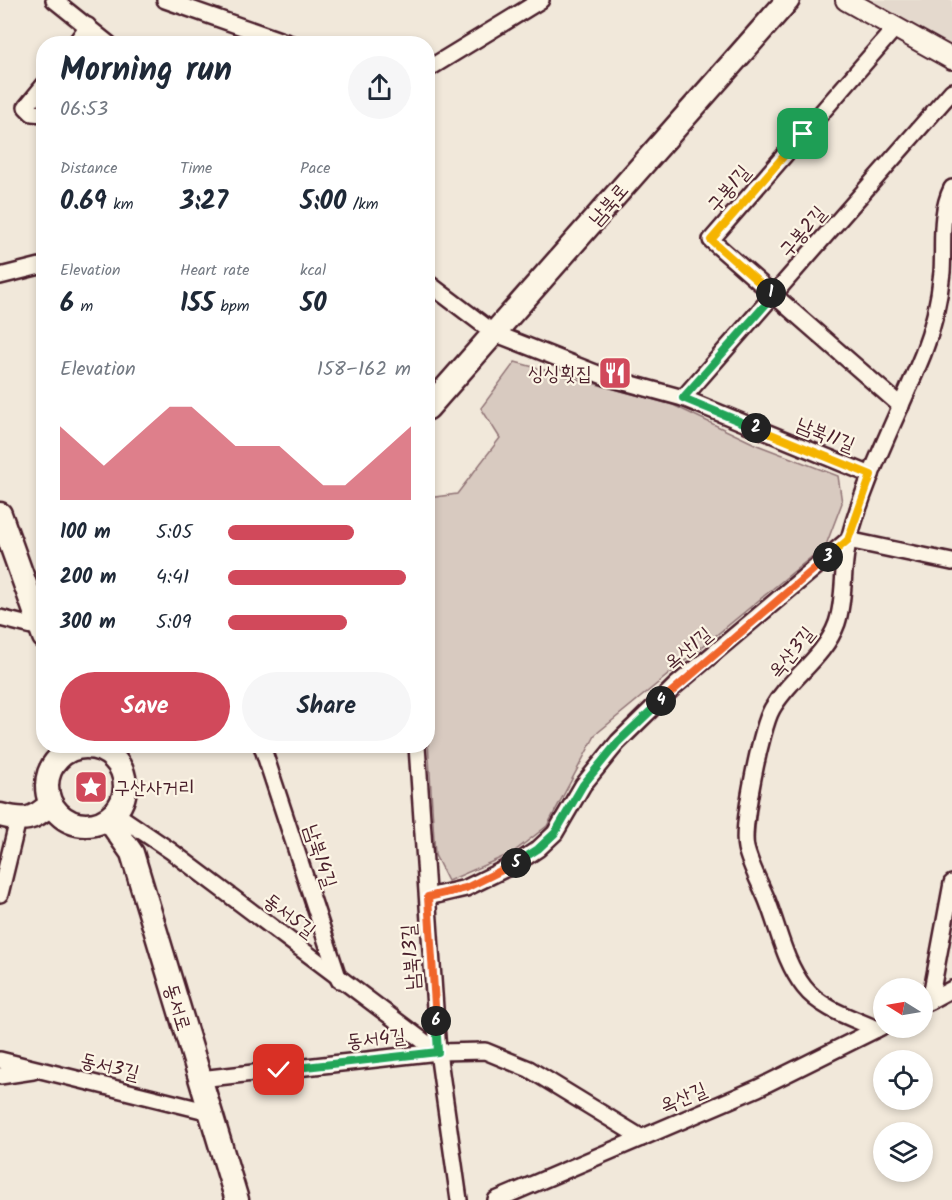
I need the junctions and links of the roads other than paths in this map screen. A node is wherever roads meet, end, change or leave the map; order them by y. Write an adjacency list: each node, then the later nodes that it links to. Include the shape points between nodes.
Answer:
1 (54, 0): 6 (street)
2 (165, 0): 10 (street)
3 (541, 0): 12 (street)
4 (788, 0): 21 (main road, 남북로)
5 (846, 0): 7 (street)
6 (88, 26): 8 (street); 9 (street)
7 (895, 27): 11 (street); 20 (street, 구봉1길, via 711,240)
8 (81, 36)
9 (100, 36)
10 (268, 36)
11 (952, 59)
12 (435, 65)
13 (952, 91): 20 (street, 구봉2길)
14 (36, 94): 15 (street, via 26,107)
15 (36, 113)
16 (952, 188): 24 (street, 옥산3길, via 942,233 938,314)
17 (36, 267): 18 (street)
18 (0, 276)
19 (435, 288): 21 (street, 남북11길)
20 (774, 295): 22 (street, 구봉2길); 24 (street, 구봉1길)
21 (494, 333): 22 (street, 남북11길, via 606,376); 23 (main road, 남북로)
22 (683, 398): 25 (street, 남북11길)
23 (435, 400)
24 (901, 406): 25 (street, 옥산3길)
25 (871, 475): 27 (street, 옥산3길)
26 (0, 514): 29 (main road)
27 (848, 540): 28 (street); 41 (street, 옥산1길, via 675,687 618,742 583,785 555,833 538,849 466,888); 46 (street, 옥산3길, via 838,620 831,636 772,709 765,727 754,773 745,846 769,903 785,956 805,988 831,1009)
28 (952, 562)
29 (36, 615)
30 (0, 618): 31 (street)
31 (36, 630)
32 (64, 753): 36 (main road, via 51,767 46,785)
33 (123, 753): 37 (main road, via 124,796)
34 (264, 753): 43 (street, 남북14길)
35 (418, 753): 41 (street, 남북13길)
36 (51, 804): 37 (main road, via 71,823 90,825); 38 (main road, via 36,817)
37 (111, 816): 43 (street, 동서5길, via 171,851); 52 (main road, 동서로, via 132,853)
38 (9, 818): 40 (street)
39 (952, 883): 42 (street)
40 (0, 894)
41 (428, 897): 48 (street, 남북13길)
42 (931, 978)
43 (339, 980): 48 (street, 동서5길)
44 (952, 989): 45 (street)
45 (933, 999)
46 (873, 1025)
47 (873, 1031): 54 (street, 옥산길, via 758,1088)
48 (438, 1052): 52 (street, 동서4길); 54 (street, 동서4길, via 485,1051 529,1069); 56 (street, 남북13길)
49 (0, 1060): 50 (street, 동서3길)
50 (40, 1071): 51 (street); 53 (street, 동서3길)
51 (0, 1076)
52 (200, 1079): 53 (main road, 동서로)
53 (210, 1112): 55 (main road, 동서로)
54 (642, 1138): 57 (street, 옥산길)
55 (237, 1200)
56 (459, 1200)
57 (496, 1200)

